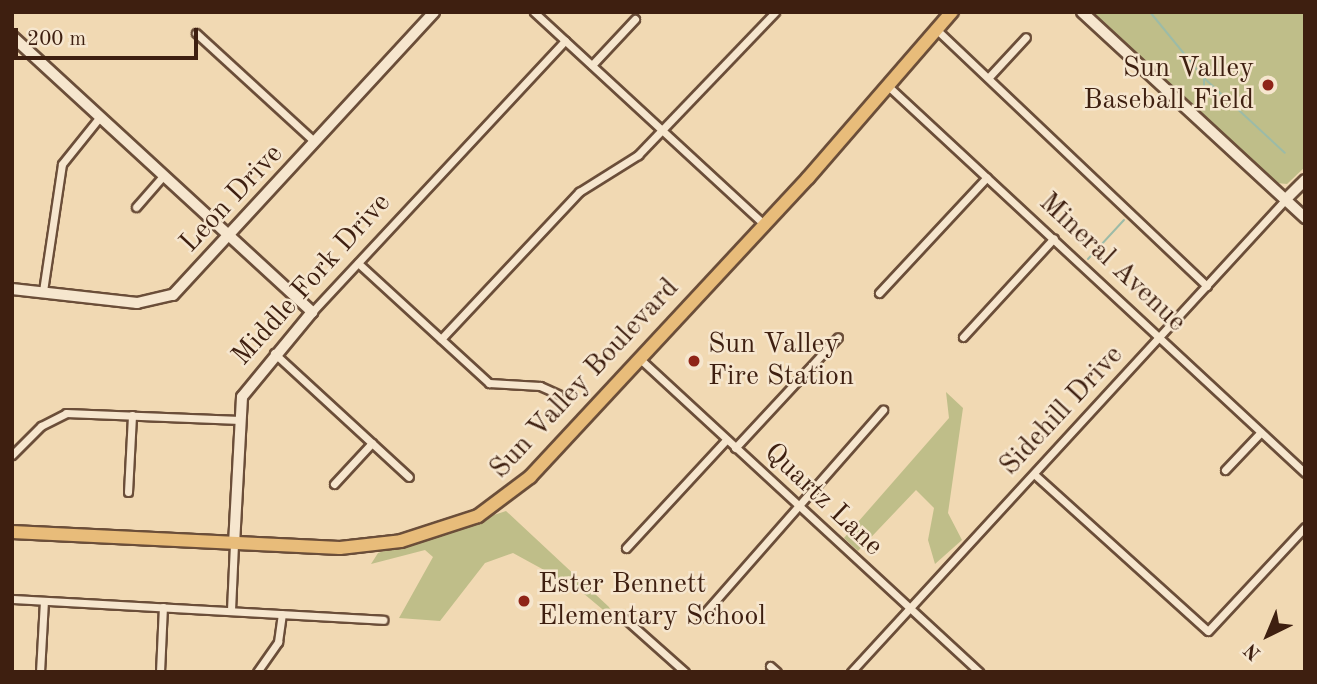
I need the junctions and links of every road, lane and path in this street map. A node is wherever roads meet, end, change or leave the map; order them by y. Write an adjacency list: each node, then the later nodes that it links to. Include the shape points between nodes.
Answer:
1 (434, 12): 17 (street, Leon Drive)
2 (534, 12): 11 (street)
3 (775, 12): 16 (street)
4 (952, 12): 7 (main road, Sun Valley Boulevard)
5 (1082, 12): 21 (main road)
6 (635, 19): 12 (street)
7 (937, 30): 13 (street); 14 (main road, Sun Valley Boulevard)
8 (196, 33): 17 (street)
9 (12, 36): 15 (street)
10 (1026, 37): 13 (street)
11 (565, 41): 12 (street); 27 (street, Middle Fork Drive)
12 (592, 65): 16 (street)
13 (989, 77): 28 (street)
14 (888, 86): 19 (street, Mineral Avenue); 24 (main road, Sun Valley Boulevard)
15 (99, 118): 18 (street); 30 (street, via 62,164)
16 (664, 131): 24 (street); 36 (street, via 582,189)
17 (315, 142): 25 (street, Leon Drive)
18 (163, 176): 22 (street); 25 (street)
19 (987, 177): 26 (street, Mineral Avenue); 31 (street)
20 (1305, 180): 21 (street, Sidehill Drive)
21 (1285, 200): 23 (main road); 28 (street, Sidehill Drive)
22 (135, 207)
23 (1305, 218)
24 (764, 224): 38 (main road, Sun Valley Boulevard)
25 (229, 236): 30 (street, Leon Drive, via 180,289 155,302); 32 (street)
26 (1054, 238): 34 (street); 35 (street, Mineral Avenue)
27 (358, 263): 32 (street, Middle Fork Drive); 36 (street)
28 (1207, 286): 35 (street, Sidehill Drive)
29 (12, 289): 30 (street, Leon Drive)
30 (43, 291)
31 (879, 293)
32 (312, 312): 37 (street, Middle Fork Drive)
33 (838, 337): 46 (street)
34 (963, 337)
35 (1159, 338): 43 (street, Mineral Avenue); 50 (street, Sidehill Drive)
36 (441, 339): 39 (street, via 495,386 540,386)
37 (274, 354): 42 (street, Middle Fork Drive, via 245,389); 45 (street)
38 (639, 358): 44 (street, Quartz Lane); 57 (main road, Sun Valley Boulevard, via 515,492 478,516 380,545)
39 (558, 394)
40 (883, 410): 54 (street)
41 (132, 415): 42 (street); 47 (street, via 58,416); 53 (street)
42 (240, 420): 57 (street, Middle Fork Drive)
43 (1261, 432): 48 (street); 49 (street, Mineral Avenue)
44 (726, 440): 46 (street, Quartz Lane); 58 (street)
45 (372, 443): 51 (street); 52 (street)
46 (735, 448): 54 (street, Quartz Lane)
47 (12, 455)
48 (1225, 470)
49 (1305, 473)
50 (1034, 474): 55 (street, via 1208,632); 62 (street, Sidehill Drive)
51 (409, 477)
52 (334, 484)
53 (128, 492)
54 (802, 508): 62 (street, Quartz Lane); 66 (street)
55 (1305, 527)
56 (12, 532): 57 (main road, Sun Valley Boulevard)
57 (234, 543): 63 (street, Middle Fork Drive)
58 (626, 548)
59 (12, 599): 60 (street)
60 (44, 601): 61 (street); 68 (street)
61 (163, 607): 63 (street); 69 (street)
62 (909, 609): 72 (street, Sidehill Drive); 73 (street, Quartz Lane)
63 (231, 610): 64 (street)
64 (282, 614): 67 (street); 70 (street, via 278,642)
65 (622, 617): 71 (street)
66 (701, 617)
67 (383, 621)
68 (40, 672)
69 (160, 672)
70 (257, 672)
71 (685, 672)
72 (851, 672)
73 (979, 672)

